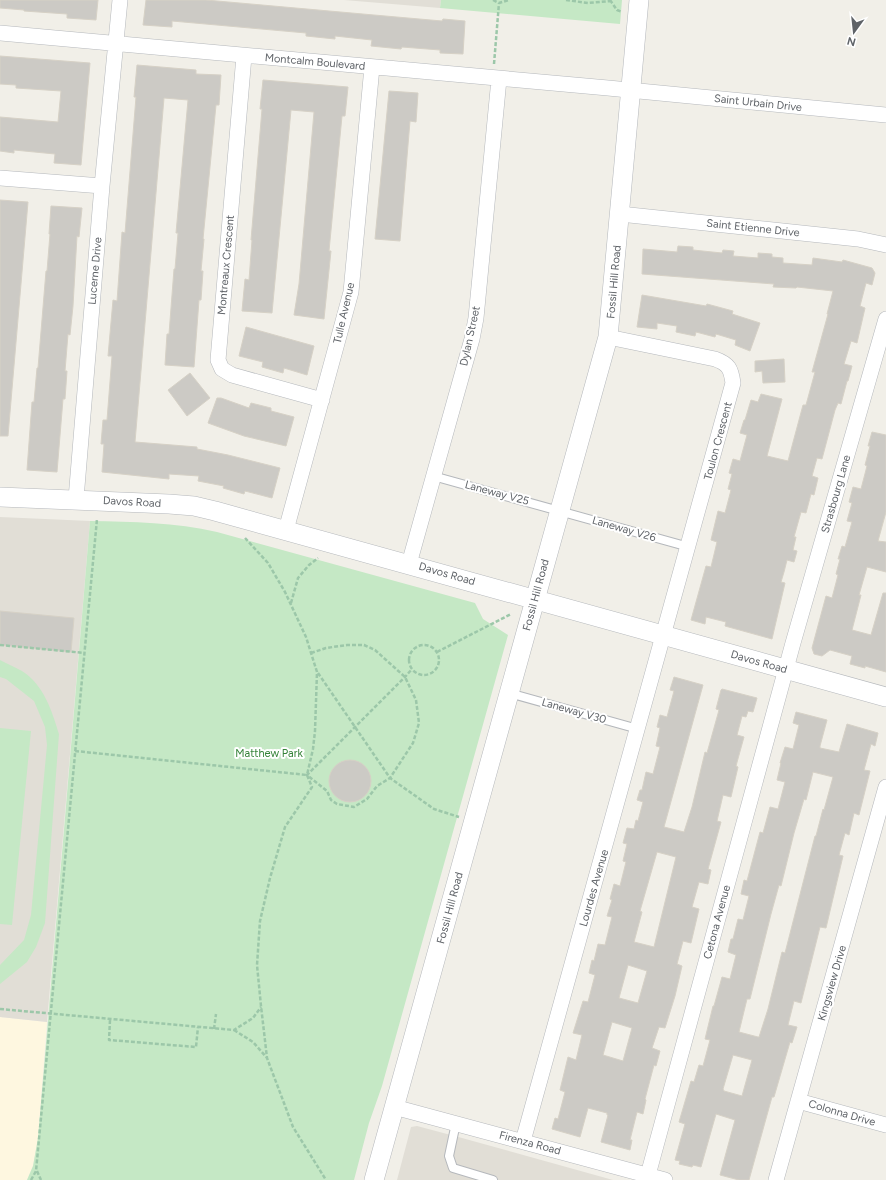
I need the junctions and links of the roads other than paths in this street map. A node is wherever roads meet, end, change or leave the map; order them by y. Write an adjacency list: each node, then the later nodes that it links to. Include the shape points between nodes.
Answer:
1 (120, 0): 4 (street, Lucerne Drive)
2 (639, 0): 8 (street, Fossil Hill Road)
3 (0, 33): 4 (street, Montcalm Boulevard)
4 (116, 43): 5 (street, Montcalm Boulevard); 11 (street, Lucerne Drive)
5 (244, 56): 6 (street, Montcalm Boulevard); 16 (street, Montreaux Crescent, via 218,360 222,369 232,375)
6 (372, 67): 7 (street, Montcalm Boulevard); 16 (street, Tulle Avenue, via 351,292)
7 (496, 72): 8 (street, Montcalm Boulevard); 17 (street, Dylan Street, via 476,318)
8 (631, 90): 9 (street, Saint Urbain Drive); 12 (street, Fossil Hill Road)
9 (886, 115)
10 (0, 178): 11 (street)
11 (102, 186): 19 (street, Lucerne Drive)
12 (620, 214): 13 (street, Saint Etienne Drive, via 858,239); 15 (street, Fossil Hill Road)
13 (886, 245)
14 (886, 320): 26 (street, Strasbourg Lane)
15 (608, 337): 20 (street, Fossil Hill Road); 22 (street, Toulon Crescent, via 715,359 724,362 731,370 731,393)
16 (322, 400): 21 (street, Tulle Avenue)
17 (433, 476): 20 (lane, Laneway V25); 23 (street, Dylan Street)
18 (0, 497): 19 (street, Davos Road)
19 (76, 499): 21 (street, Davos Road, via 194,506)
20 (560, 511): 22 (lane, Laneway V26); 24 (street, Fossil Hill Road)
21 (286, 530): 23 (street, Davos Road)
22 (689, 547): 25 (street, Toulon Crescent)
23 (409, 564): 24 (street, Davos Road)
24 (535, 599): 25 (street, Davos Road); 27 (street, Fossil Hill Road)
25 (664, 635): 26 (street, Davos Road); 29 (street, Lourdes Avenue)
26 (786, 669): 28 (street, Davos Road); 36 (street, Cetona Avenue)
27 (509, 693): 29 (lane, Laneway V30); 32 (street, Fossil Hill Road)
28 (886, 697)
29 (638, 729): 35 (street, Lourdes Avenue)
30 (886, 786): 31 (street, Kingsview Drive)
31 (798, 1101): 34 (street, Colonna Drive); 40 (street, Kingsview Drive)
32 (394, 1107): 33 (street, Firenza Road); 37 (street, Fossil Hill Road)
33 (456, 1123): 35 (street, Firenza Road); 38 (lane, via 449,1156 453,1168)
34 (886, 1125)
35 (524, 1141): 36 (street, Firenza Road)
36 (648, 1178): 39 (street, Firenza Road)
37 (374, 1180)
38 (492, 1180)
39 (665, 1180)
40 (776, 1180)

